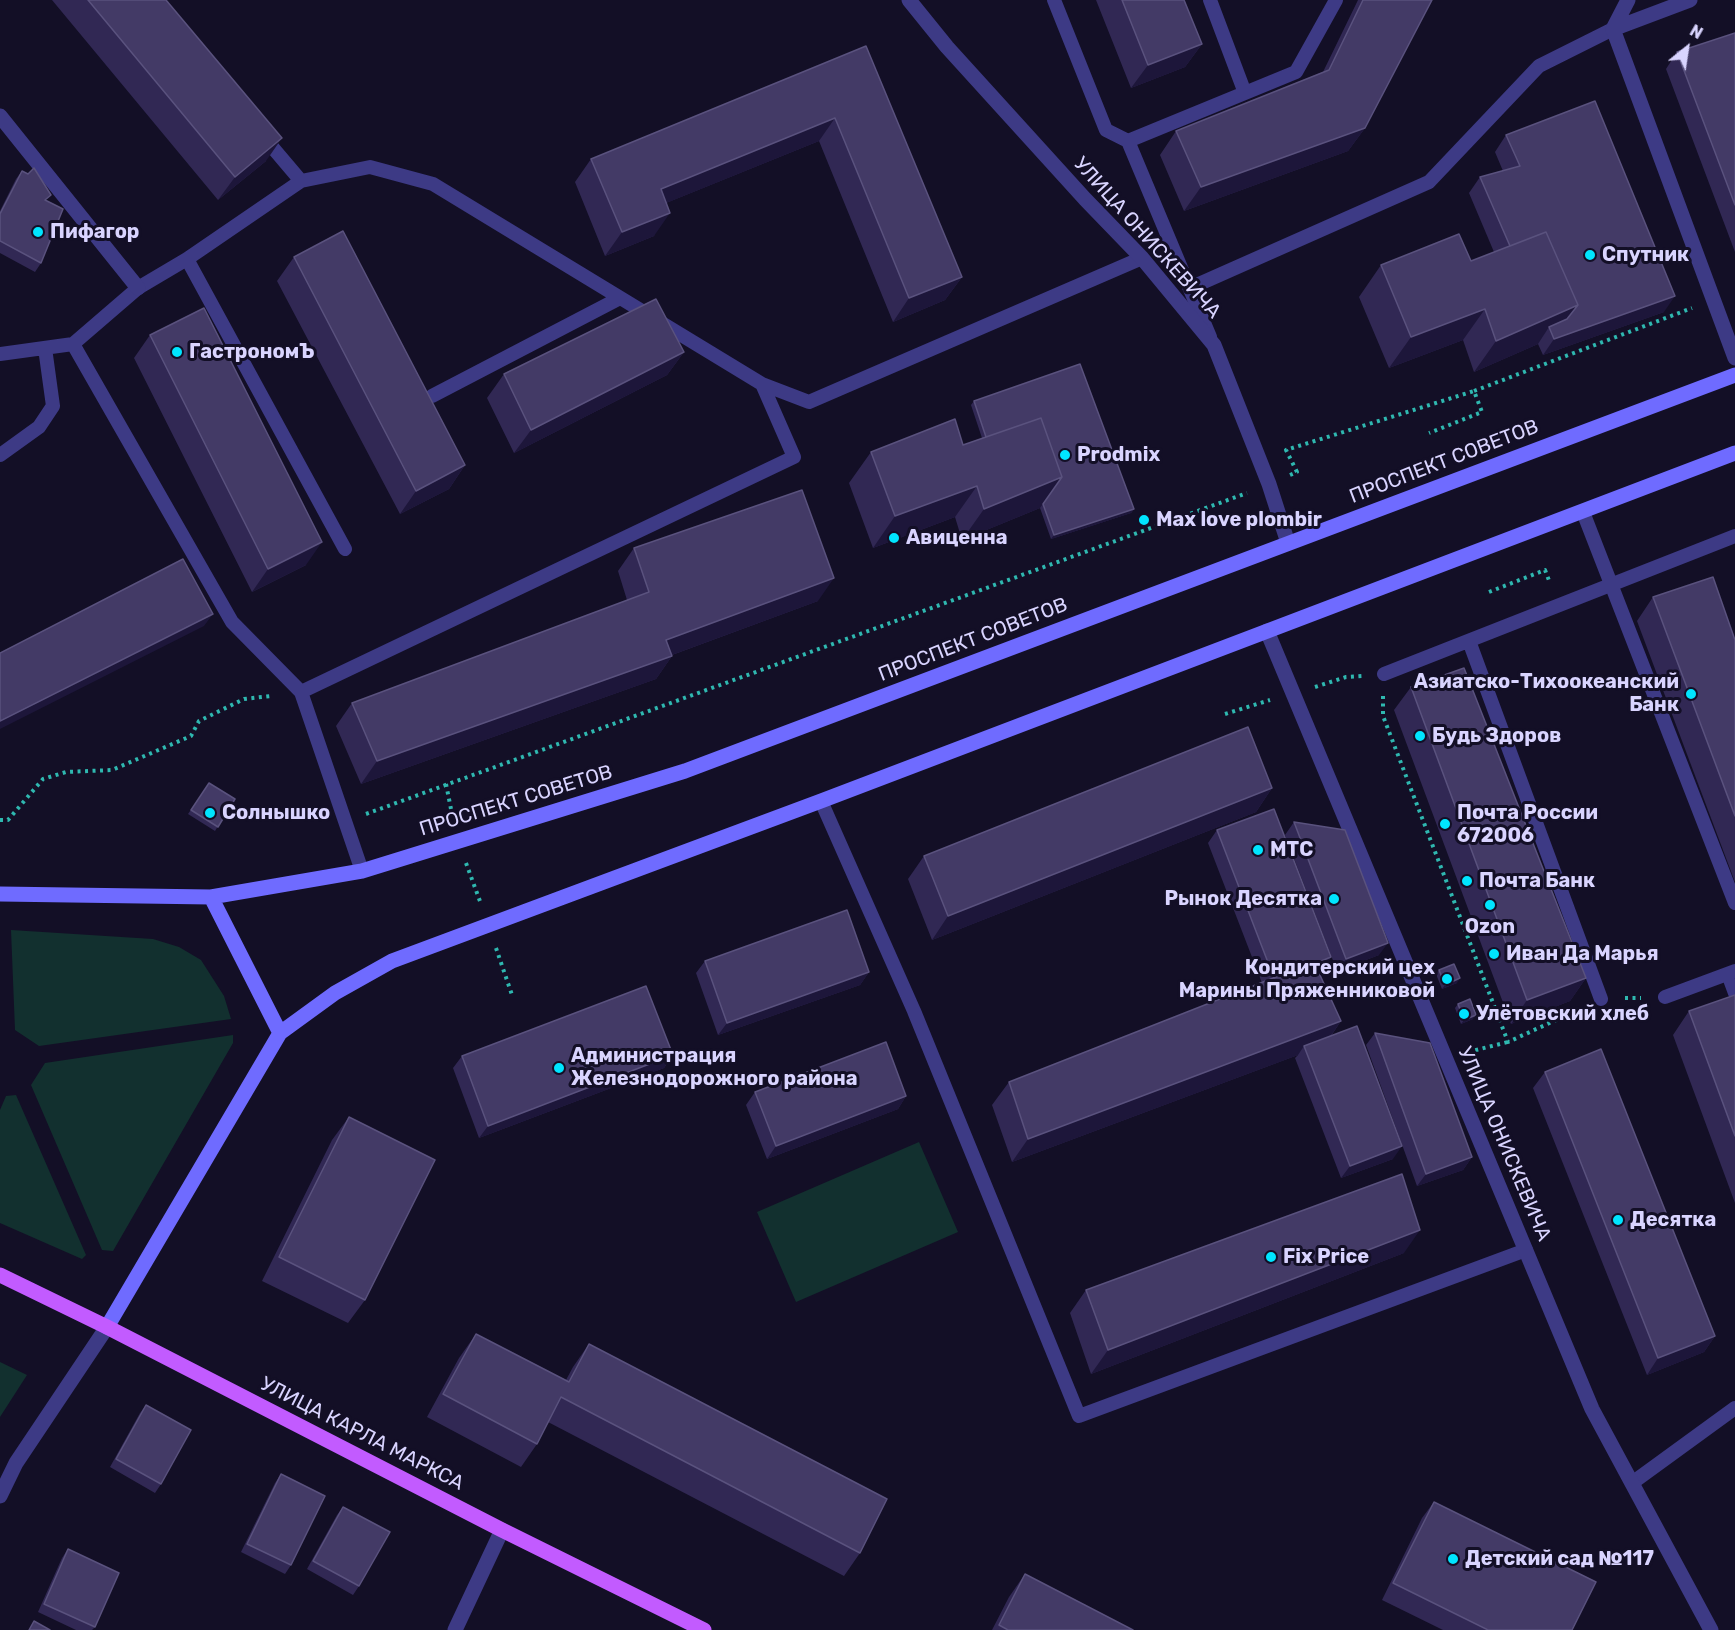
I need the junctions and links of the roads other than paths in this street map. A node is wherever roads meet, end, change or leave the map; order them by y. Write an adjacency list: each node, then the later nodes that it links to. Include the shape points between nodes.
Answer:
1 (909, 0): 13 (street, УЛИЦА ОНИСКЕВИЧА, via 947,47)
2 (1054, 0): 11 (lane, via 1106,130)
3 (1210, 0): 8 (lane)
4 (1336, 0): 8 (lane, via 1296,72)
5 (1628, 0): 7 (street)
6 (1690, 0): 7 (street)
7 (1613, 29): 16 (lane, via 1539,66 1429,182); 22 (street)
8 (1245, 93): 11 (lane)
9 (0, 116): 15 (street)
10 (255, 127): 12 (lane)
11 (1128, 141): 16 (lane)
12 (302, 181): 14 (lane); 17 (lane, via 370,167 433,184)
13 (1142, 258): 19 (street, УЛИЦА ОНИСКЕВИЧА); 24 (lane, via 809,402)
14 (187, 259): 15 (lane); 31 (lane)
15 (138, 288): 18 (lane)
16 (1190, 288): 19 (lane)
17 (620, 298): 24 (lane); 25 (lane)
18 (73, 344): 20 (lane); 36 (lane, via 232,622)
19 (1214, 345): 30 (street, УЛИЦА ОНИСКЕВИЧА)
20 (45, 348): 21 (lane); 27 (lane, via 52,406 39,428)
21 (0, 354)
22 (1735, 358)
23 (1735, 375): 30 (main road, ПРОСПЕКТ СОВЕТОВ)
24 (762, 384): 36 (lane, via 794,457)
25 (432, 396)
26 (1735, 453): 28 (main road)
27 (0, 455)
28 (1583, 512): 32 (lane); 33 (main road)
29 (1735, 536): 32 (lane)
30 (1288, 543): 38 (main road, ПРОСПЕКТ СОВЕТОВ, via 685,771)
31 (345, 549)
32 (1612, 585): 34 (lane); 41 (lane)
33 (1267, 631): 37 (main road); 47 (street, УЛИЦА ОНИСКЕВИЧА)
34 (1469, 641): 35 (lane); 45 (lane)
35 (1384, 674)
36 (301, 692): 38 (lane)
37 (821, 801): 46 (main road, via 392,961 335,993); 47 (lane, via 914,1011 1079,1416)
38 (362, 872): 40 (main road, ПРОСПЕКТ СОВЕТОВ)
39 (0, 894): 40 (main road, ПРОСПЕКТ СОВЕТОВ)
40 (211, 897): 46 (main road)
41 (1735, 903)
42 (1731, 972): 43 (lane); 44 (lane)
43 (1735, 993)
44 (1665, 997)
45 (1601, 999)
46 (280, 1033): 49 (main road)
47 (1526, 1250): 51 (street, УЛИЦА ОНИСКЕВИЧА, via 1592,1409)
48 (0, 1275): 49 (main road, УЛИЦА КАРЛА МАРКСА)
49 (107, 1327): 52 (street, via 16,1462); 53 (main road, УЛИЦА КАРЛА МАРКСА)
50 (1735, 1408): 51 (lane)
51 (1632, 1483): 56 (street, УЛИЦА ОНИСКЕВИЧА)
52 (0, 1496)
53 (502, 1530): 54 (street); 55 (main road, УЛИЦА КАРЛА МАРКСА)
54 (455, 1630)
55 (704, 1630)
56 (1711, 1630)

